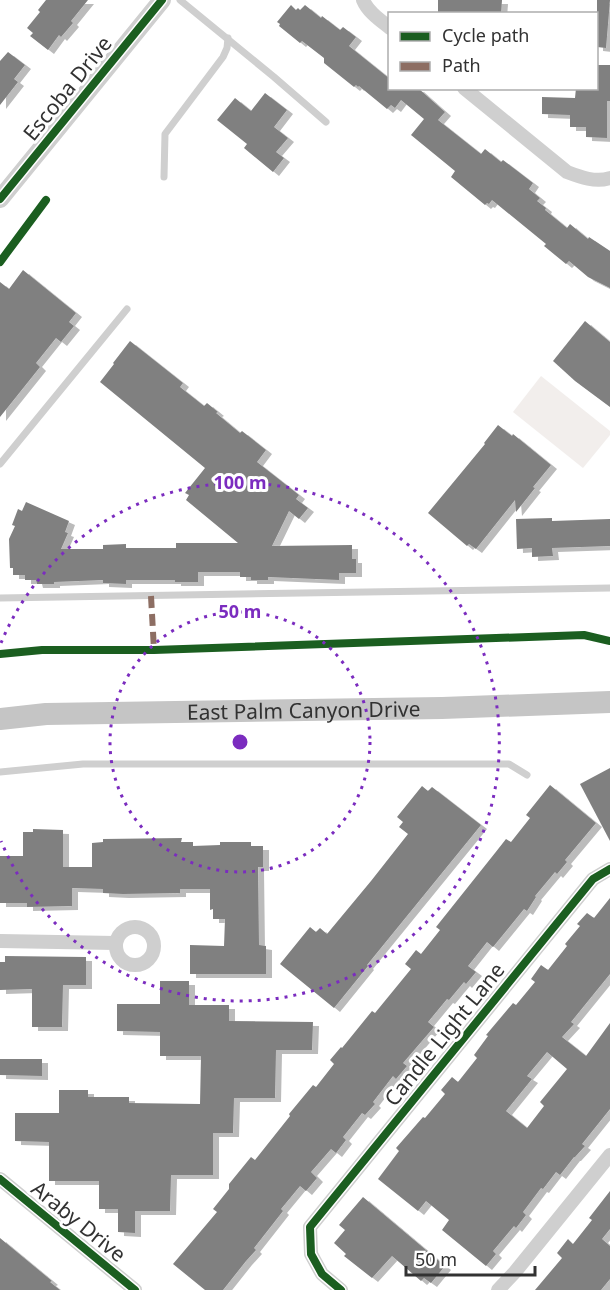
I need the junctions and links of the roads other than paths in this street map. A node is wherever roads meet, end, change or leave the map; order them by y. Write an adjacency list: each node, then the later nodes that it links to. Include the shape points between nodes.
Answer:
1 (162, 0): 10 (street, Escoba Drive)
2 (180, 0): 5 (lane)
3 (363, 0): 4 (street)
4 (388, 26)
5 (228, 38): 7 (lane); 8 (lane, via 223,57 165,134)
6 (466, 90): 9 (street, via 567,172 582,178)
7 (326, 122)
8 (164, 177)
9 (610, 178)
10 (0, 199)
11 (127, 309): 12 (lane)
12 (0, 464)
13 (610, 588): 14 (lane)
14 (0, 598)
15 (610, 702): 16 (main road, East Palm Canyon Drive, via 46,714)
16 (0, 719)
17 (0, 772): 18 (lane, via 83,764 509,764)
18 (527, 775)
19 (610, 869): 25 (street, Candle Light Lane, via 593,879 310,1227 311,1254 322,1274)
20 (0, 941): 21 (street)
21 (115, 943)
22 (610, 1155): 26 (street)
23 (0, 1179): 24 (street, Araby Drive)
24 (135, 1290)
25 (341, 1290)
26 (498, 1290)

